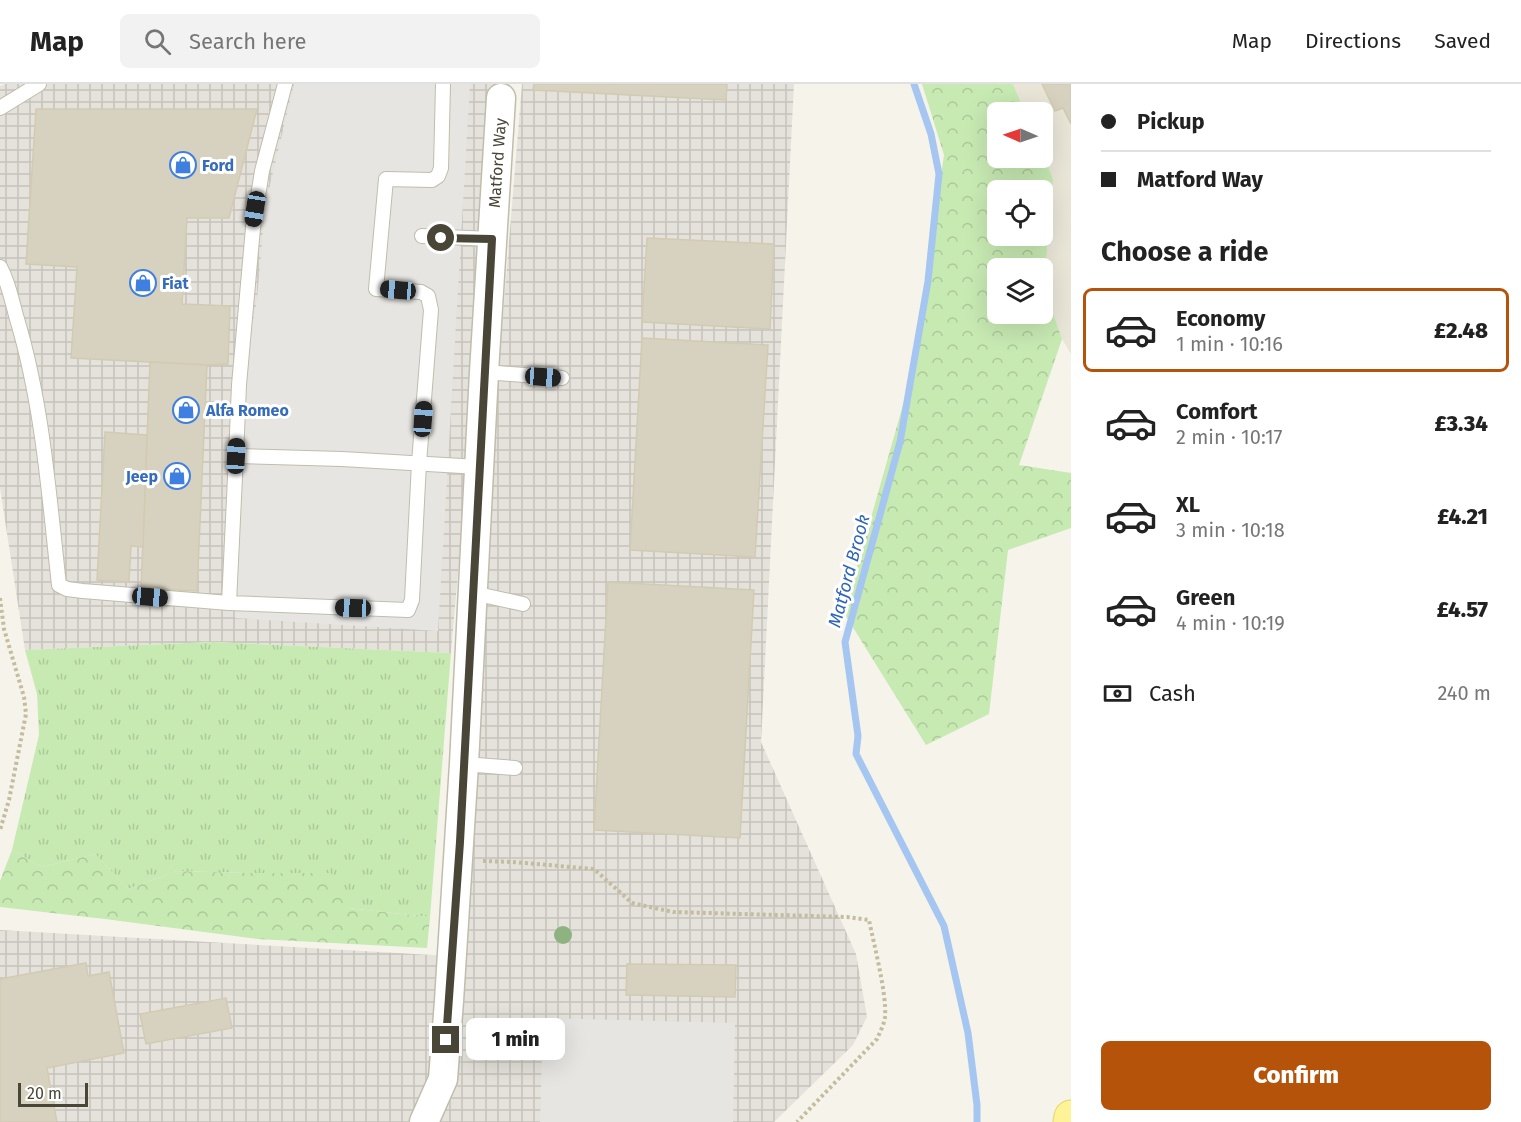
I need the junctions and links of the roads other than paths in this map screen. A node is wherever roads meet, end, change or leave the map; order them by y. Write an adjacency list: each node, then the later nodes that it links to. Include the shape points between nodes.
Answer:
1 (39, 84): 5 (lane)
2 (285, 84): 11 (lane, via 252,228)
3 (443, 84): 12 (lane, via 438,176 432,180 386,179 376,289 421,292 428,296 431,310)
4 (501, 91): 7 (street, Matford Way)
5 (0, 108)
6 (422, 236): 7 (lane)
7 (492, 239): 9 (street, Matford Way)
8 (0, 267): 15 (lane, via 25,343 45,445 59,585 83,591)
9 (484, 372): 10 (lane); 13 (street, Matford Way)
10 (562, 378)
11 (236, 456): 12 (lane); 15 (lane)
12 (419, 463): 13 (lane); 15 (lane, via 412,600 408,610)
13 (479, 466): 14 (street, Matford Way)
14 (473, 593): 16 (lane); 17 (street, Matford Way)
15 (229, 603)
16 (523, 604)
17 (464, 764): 18 (lane); 20 (street, Matford Way, via 443,1079)
18 (515, 768)
19 (1071, 1116): 21 (main road)
20 (424, 1122)
21 (1070, 1122)

